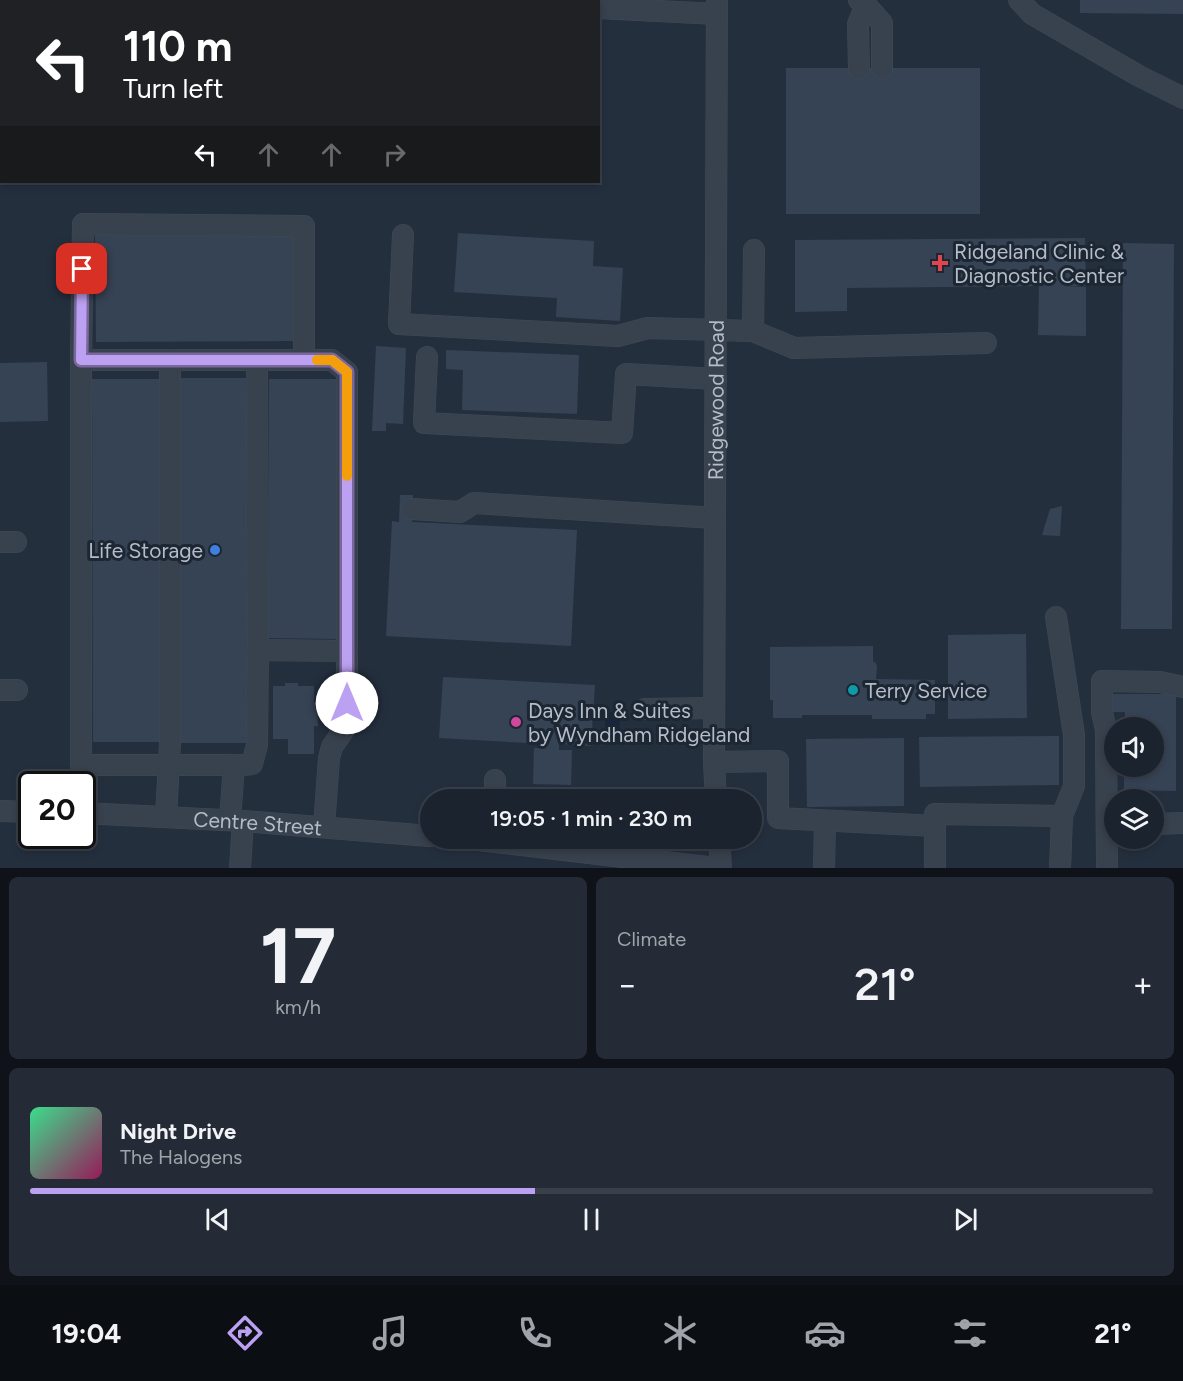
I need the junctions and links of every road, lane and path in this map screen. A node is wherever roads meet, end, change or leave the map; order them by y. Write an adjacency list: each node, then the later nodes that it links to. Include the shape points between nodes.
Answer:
1 (1019, 0): 6 (street, via 1032,15)
2 (862, 2): 5 (street, via 882,23)
3 (717, 7): 4 (street); 10 (street, Ridgewood Road)
4 (600, 8)
5 (871, 68)
6 (1177, 88): 7 (street)
7 (1183, 98)
8 (403, 235): 10 (street, via 399,324 618,336 648,328)
9 (754, 250): 11 (street)
10 (716, 331): 11 (street); 18 (street, Ridgewood Road)
11 (753, 331): 12 (street, via 794,348)
12 (986, 343)
13 (427, 357): 18 (street, via 424,423 622,433 626,374)
14 (81, 360): 15 (street); 17 (street, via 83,224 304,226); 28 (street, via 81,765)
15 (170, 360): 16 (street); 28 (street)
16 (257, 360): 17 (street); 22 (street)
17 (304, 360): 23 (street, via 332,360 347,372)
18 (716, 379): 20 (street, Ridgewood Road)
19 (412, 509): 20 (street, via 460,512 474,503)
20 (715, 518): 25 (street, Ridgewood Road)
21 (1056, 616): 35 (street, via 1074,735 1074,786)
22 (258, 650): 23 (street); 29 (street, via 255,757 252,764)
23 (347, 651): 42 (street, via 347,725 329,758)
24 (1183, 687): 31 (street, via 1160,682 1102,681)
25 (714, 708): 26 (street); 27 (street, Ridgewood Road)
26 (645, 709)
27 (714, 762): 30 (street, Ridgewood Road); 38 (street, via 778,761 778,818)
28 (168, 765): 29 (street); 36 (street)
29 (234, 765): 37 (street)
30 (715, 789)
31 (1109, 789)
32 (0, 811): 33 (street)
33 (18, 812)
34 (96, 814): 36 (street, Centre Street)
35 (1062, 816): 41 (street, via 935,814); 52 (street)
36 (166, 817): 37 (street, Centre Street)
37 (236, 820): 42 (street, Centre Street); 47 (street)
38 (825, 821): 41 (street); 50 (street)
39 (1183, 823): 40 (street)
40 (1164, 824)
41 (935, 826): 51 (street)
42 (324, 827): 43 (street, Centre Street)
43 (420, 835)
44 (567, 849): 48 (street)
45 (720, 849): 49 (street)
46 (1109, 849): 53 (street)
47 (240, 868)
48 (716, 868)
49 (721, 868)
50 (824, 868)
51 (935, 868)
52 (1060, 868)
53 (1107, 868)

